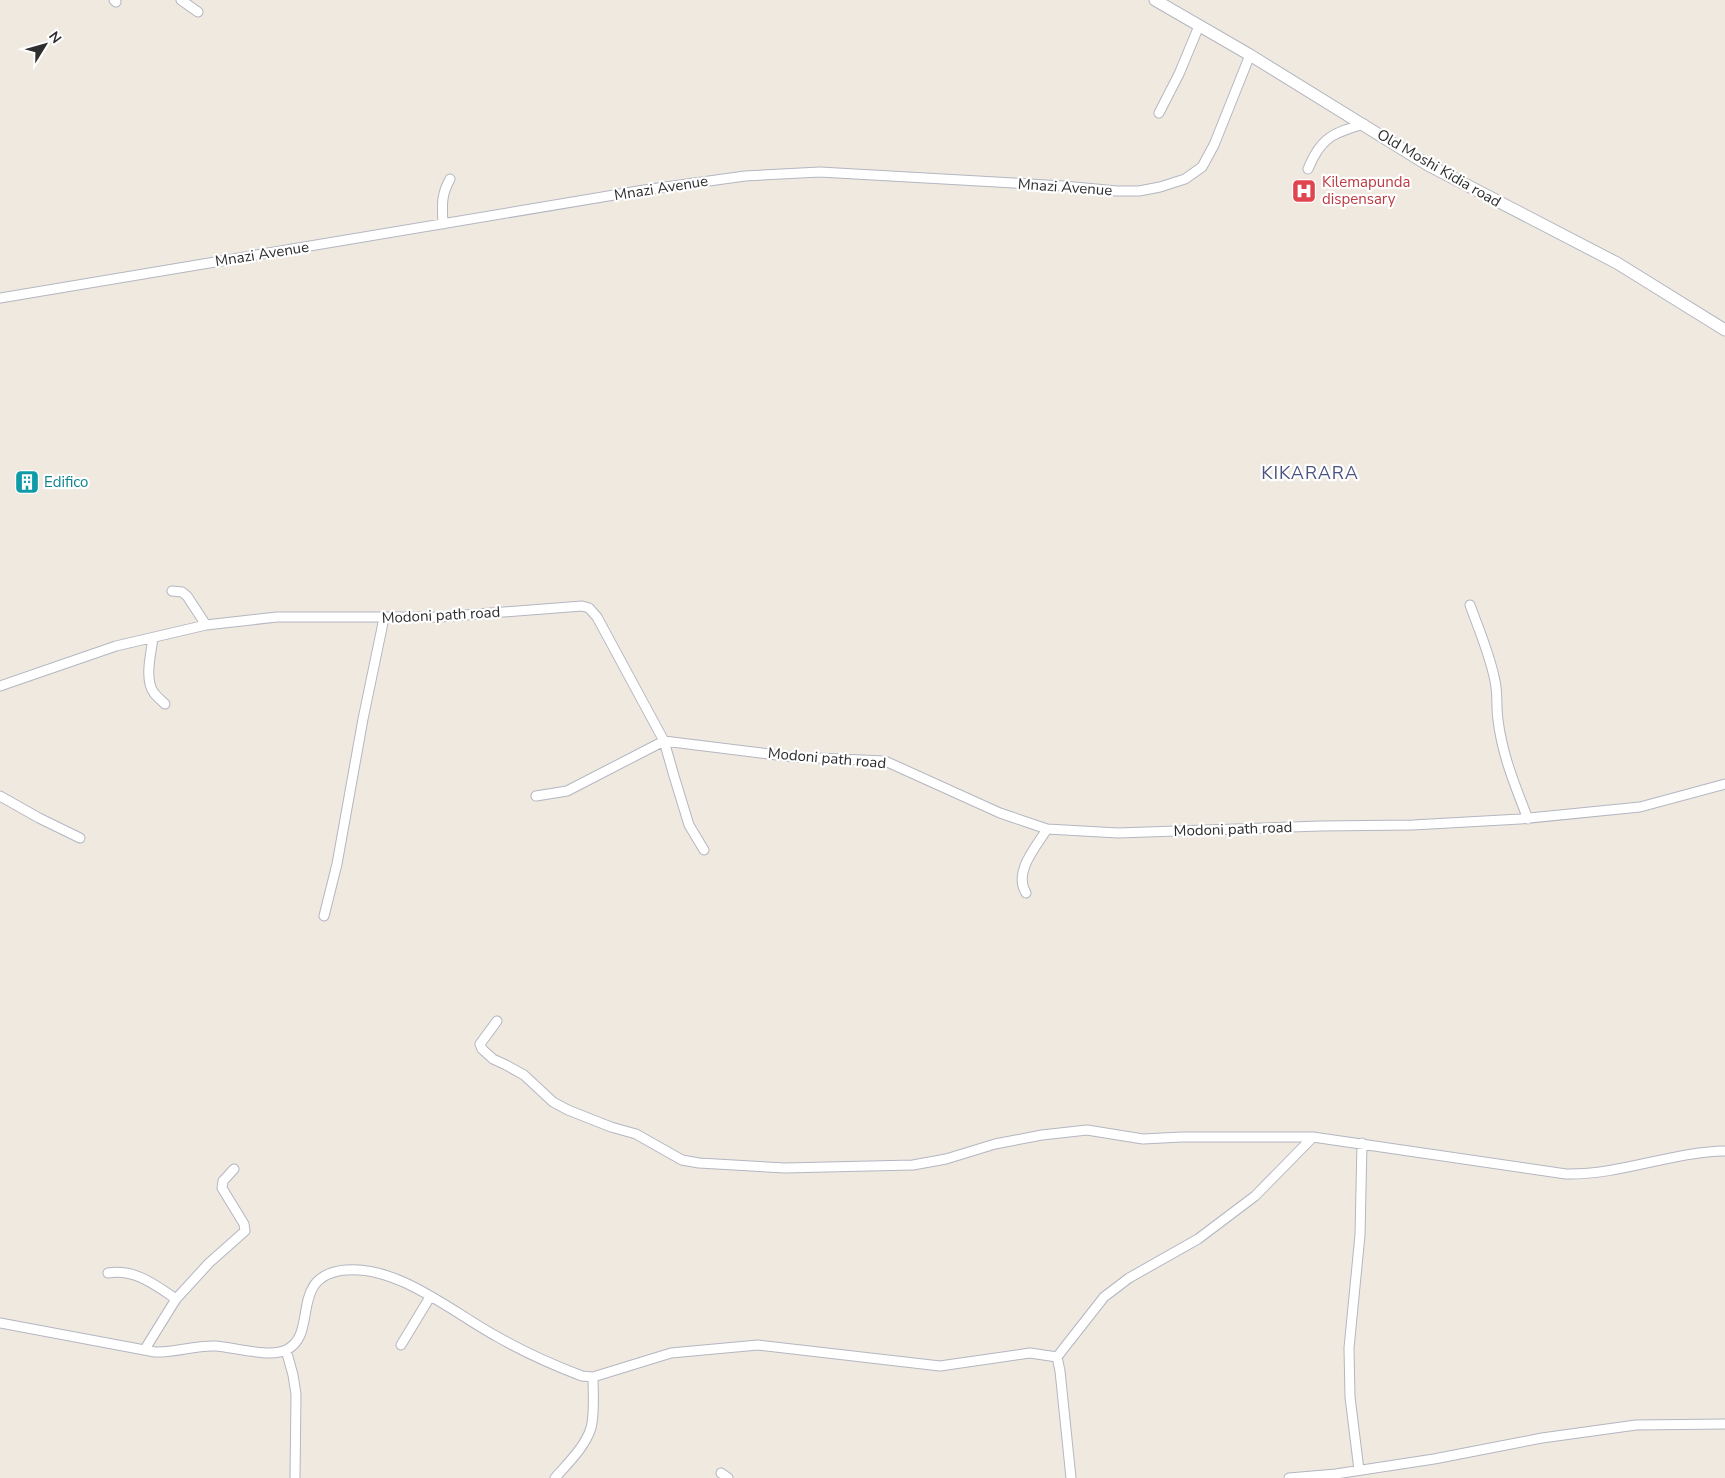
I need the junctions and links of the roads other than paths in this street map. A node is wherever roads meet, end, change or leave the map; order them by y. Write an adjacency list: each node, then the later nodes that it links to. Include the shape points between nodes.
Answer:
1 (181, 0): 3 (street)
2 (1155, 0): 4 (street, Old Moshi Kidia road)
3 (198, 12)
4 (1199, 26): 5 (street, Old Moshi Kidia road); 6 (street)
5 (1250, 55): 7 (street, Old Moshi Kidia road); 10 (street, Mnazi Avenue, via 1202,168 1185,179 1160,187 1117,191 820,172 701,181)
6 (1160, 113)
7 (1364, 124): 8 (street, via 1333,134 1322,144); 12 (street, Old Moshi Kidia road, via 1428,165 1617,263)
8 (1308, 169)
9 (450, 179): 10 (street, via 444,191)
10 (443, 224): 11 (street, Mnazi Avenue)
11 (0, 298)
12 (1725, 330)
13 (172, 590): 16 (street, via 187,596)
14 (1470, 605): 24 (street, via 1492,666 1504,754)
15 (384, 618): 16 (street, Modoni path road, via 277,617); 20 (street, Modoni path road, via 589,608 597,617); 29 (street)
16 (206, 625): 17 (street, Modoni path road)
17 (153, 638): 18 (street, Modoni path road, via 116,646); 19 (street, via 150,685 154,694)
18 (0, 686)
19 (166, 704)
20 (664, 741): 23 (street, via 566,791); 25 (street, Modoni path road, via 793,757 885,761 1000,813); 27 (street, via 690,825)
21 (1725, 784): 24 (street, Modoni path road, via 1640,807)
22 (0, 796): 26 (street)
23 (536, 796)
24 (1528, 818): 25 (street, Modoni path road, via 1413,825 1118,834)
25 (1047, 829): 28 (street, via 1022,875)
26 (80, 838)
27 (704, 850)
28 (1026, 893)
29 (324, 916)
30 (497, 1021): 31 (street, via 480,1044 482,1049 524,1076 553,1102 589,1119 636,1134 682,1160 698,1163 785,1168 913,1165 995,1144 1080,1130 1143,1138)
31 (1313, 1137): 32 (street); 42 (street, via 1255,1196 1198,1238 1129,1278 1104,1297)
32 (1362, 1143): 33 (street, via 1566,1174 1622,1170 1702,1152); 45 (street, via 1360,1235 1348,1348)
33 (1725, 1152)
34 (234, 1170): 37 (street, via 223,1181 222,1188 245,1231)
35 (108, 1272): 37 (street, via 135,1274)
36 (430, 1297): 39 (street); 41 (street, via 408,1284 368,1271 333,1272 318,1280 309,1294 302,1330 295,1343); 43 (street, via 498,1337 564,1369)
37 (176, 1299): 40 (street)
38 (0, 1323): 40 (street)
39 (401, 1345)
40 (145, 1349): 41 (street, via 166,1352 216,1346 259,1352)
41 (286, 1350): 46 (street, via 296,1394)
42 (1057, 1356): 43 (street, via 1030,1353 940,1366 758,1345 671,1353); 48 (street)
43 (593, 1377): 47 (street, via 592,1426)
44 (1725, 1424): 45 (street, via 1636,1426 1542,1438)
45 (1359, 1470): 49 (street)
46 (295, 1478)
47 (555, 1478)
48 (1071, 1478)
49 (1289, 1478)

